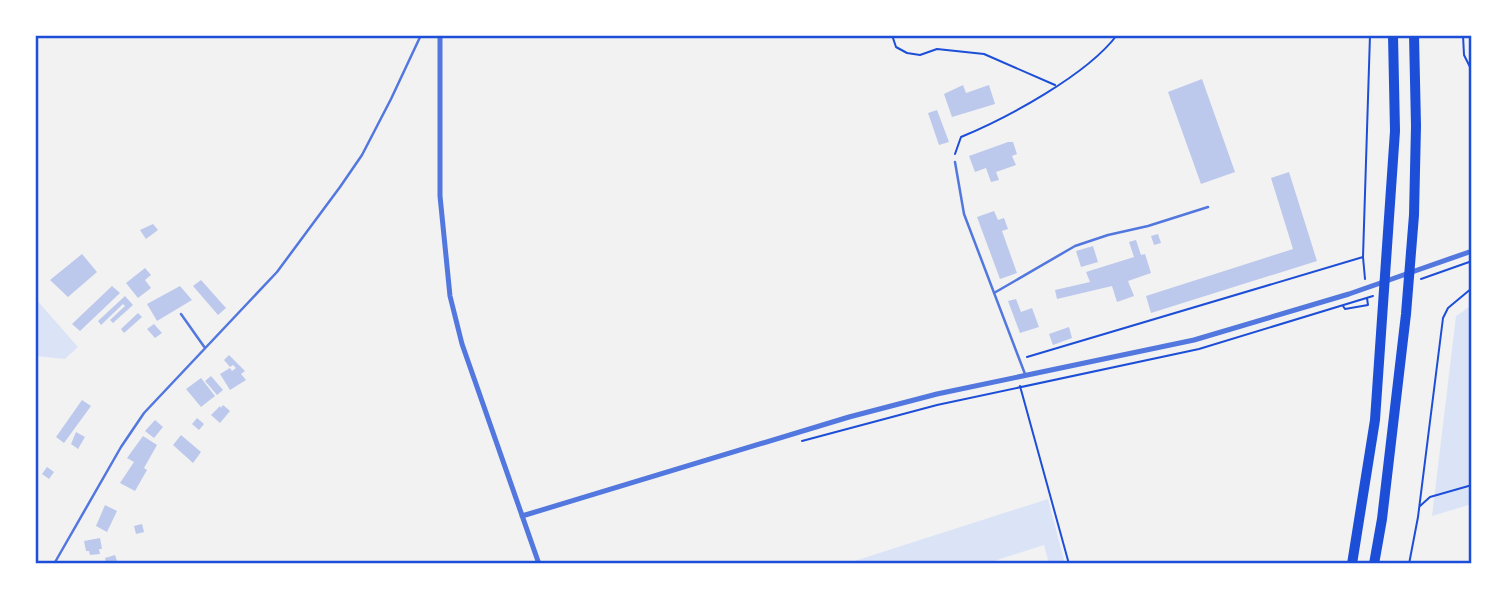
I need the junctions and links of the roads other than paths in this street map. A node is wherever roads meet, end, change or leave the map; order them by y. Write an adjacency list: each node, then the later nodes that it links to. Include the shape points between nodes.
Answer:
1 (421, 35): 10 (lane, via 374,132 340,187 277,272)
2 (440, 35): 12 (street, via 440,196 450,296 461,344)
3 (1393, 35): 15 (highway, via 1395,131 1375,420)
4 (1413, 35): 16 (highway, via 1414,215)
5 (955, 162): 8 (lane, via 964,214)
6 (1208, 207): 8 (lane, via 1075,246)
7 (1472, 251): 11 (street, via 1194,340)
8 (994, 293): 11 (lane)
9 (181, 314): 10 (lane)
10 (206, 349): 13 (lane, via 136,424)
11 (1026, 375): 12 (street, via 849,416)
12 (522, 516): 14 (street)
13 (54, 564)
14 (539, 564)
15 (1352, 564)
16 (1374, 564)

